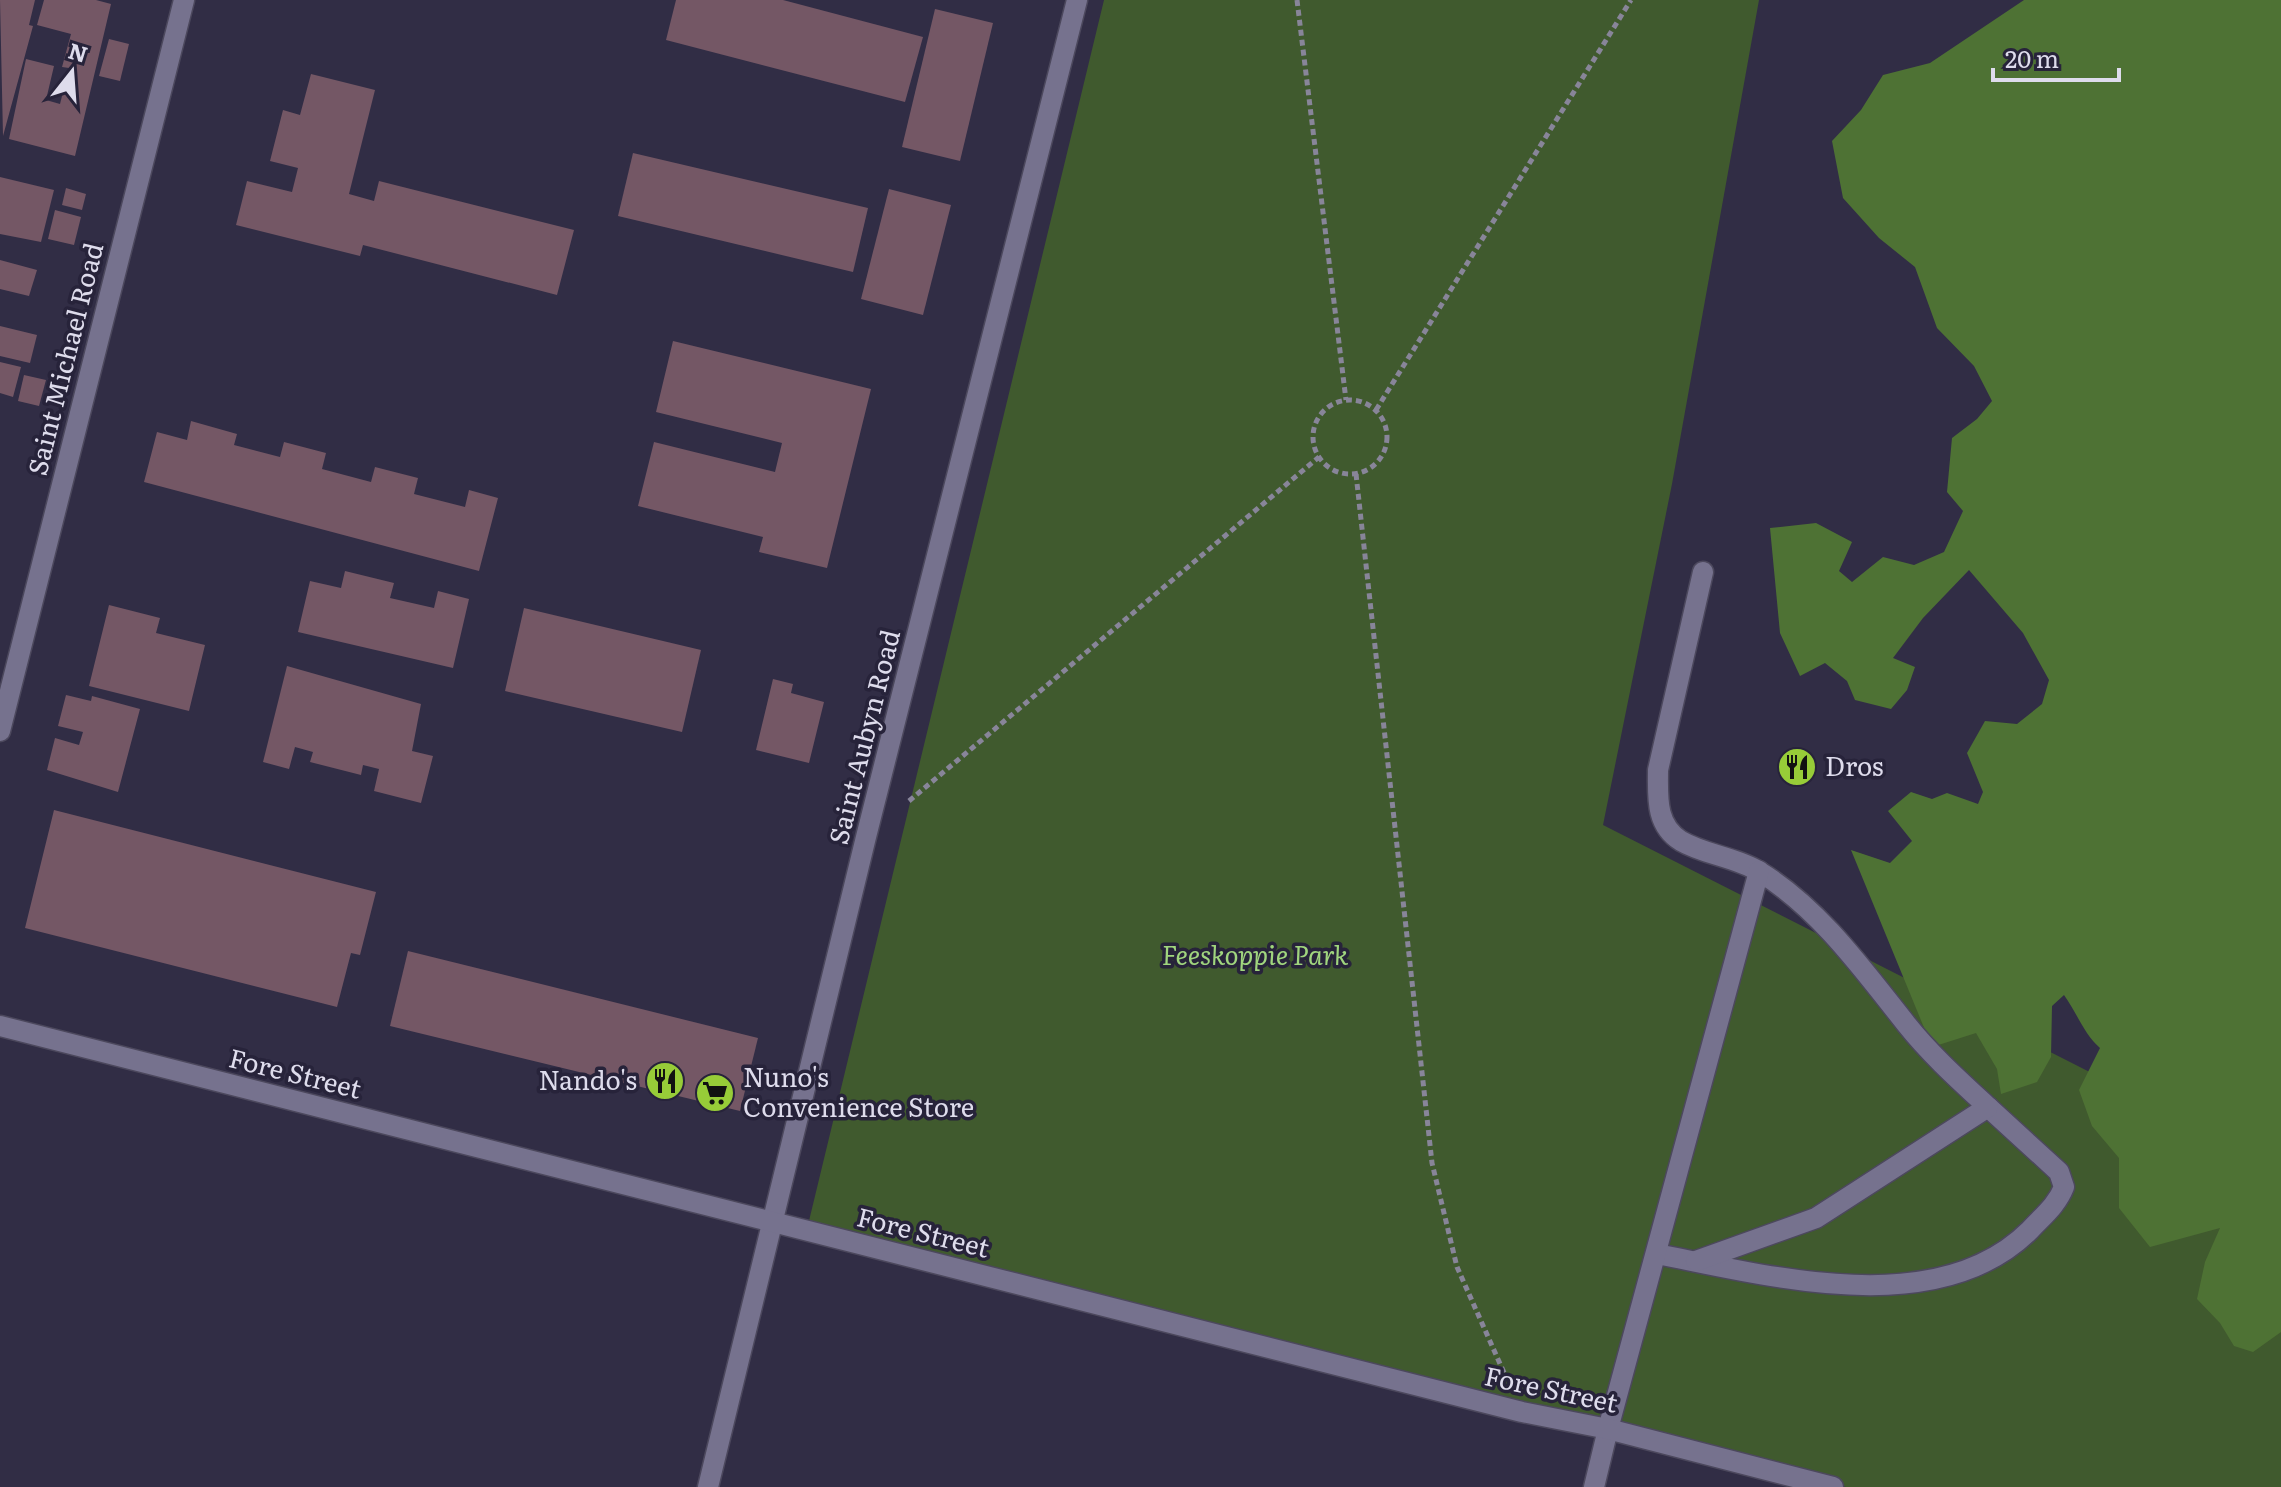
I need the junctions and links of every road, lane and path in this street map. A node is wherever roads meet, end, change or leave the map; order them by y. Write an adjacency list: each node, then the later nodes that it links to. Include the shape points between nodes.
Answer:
1 (184, 0): 10 (street, Saint Michael Road)
2 (1077, 0): 11 (street, Saint Aubyn Road)
3 (1297, 0): 5 (path)
4 (1631, 0): 6 (path)
5 (1346, 400): 6 (path); 7 (path, via 1319,415 1313,439)
6 (1376, 410): 8 (path, via 1388,443 1377,464)
7 (1319, 457): 8 (path, via 1333,470); 11 (path)
8 (1356, 474): 18 (path, via 1432,1163 1457,1267)
9 (1703, 572): 12 (street, via 1667,721 1657,803 1665,825 1681,840)
10 (0, 731)
11 (866, 837): 15 (street, Saint Aubyn Road)
12 (1759, 871): 14 (street, via 1827,931 1941,1062); 16 (street)
13 (0, 1026): 15 (street, Fore Street)
14 (1988, 1107): 17 (street, via 1816,1218); 17 (street, via 2059,1172 2064,1187 2052,1208 1994,1259 1967,1272 1890,1284 1785,1279)
15 (773, 1222): 18 (street, Fore Street); 20 (street, Saint Aubyn Road)
16 (1657, 1254): 17 (street); 19 (street)
17 (1696, 1261)
18 (1522, 1412): 19 (street, Fore Street)
19 (1608, 1429): 21 (street); 22 (street, Fore Street)
20 (708, 1487)
21 (1594, 1487)
22 (1833, 1487)

